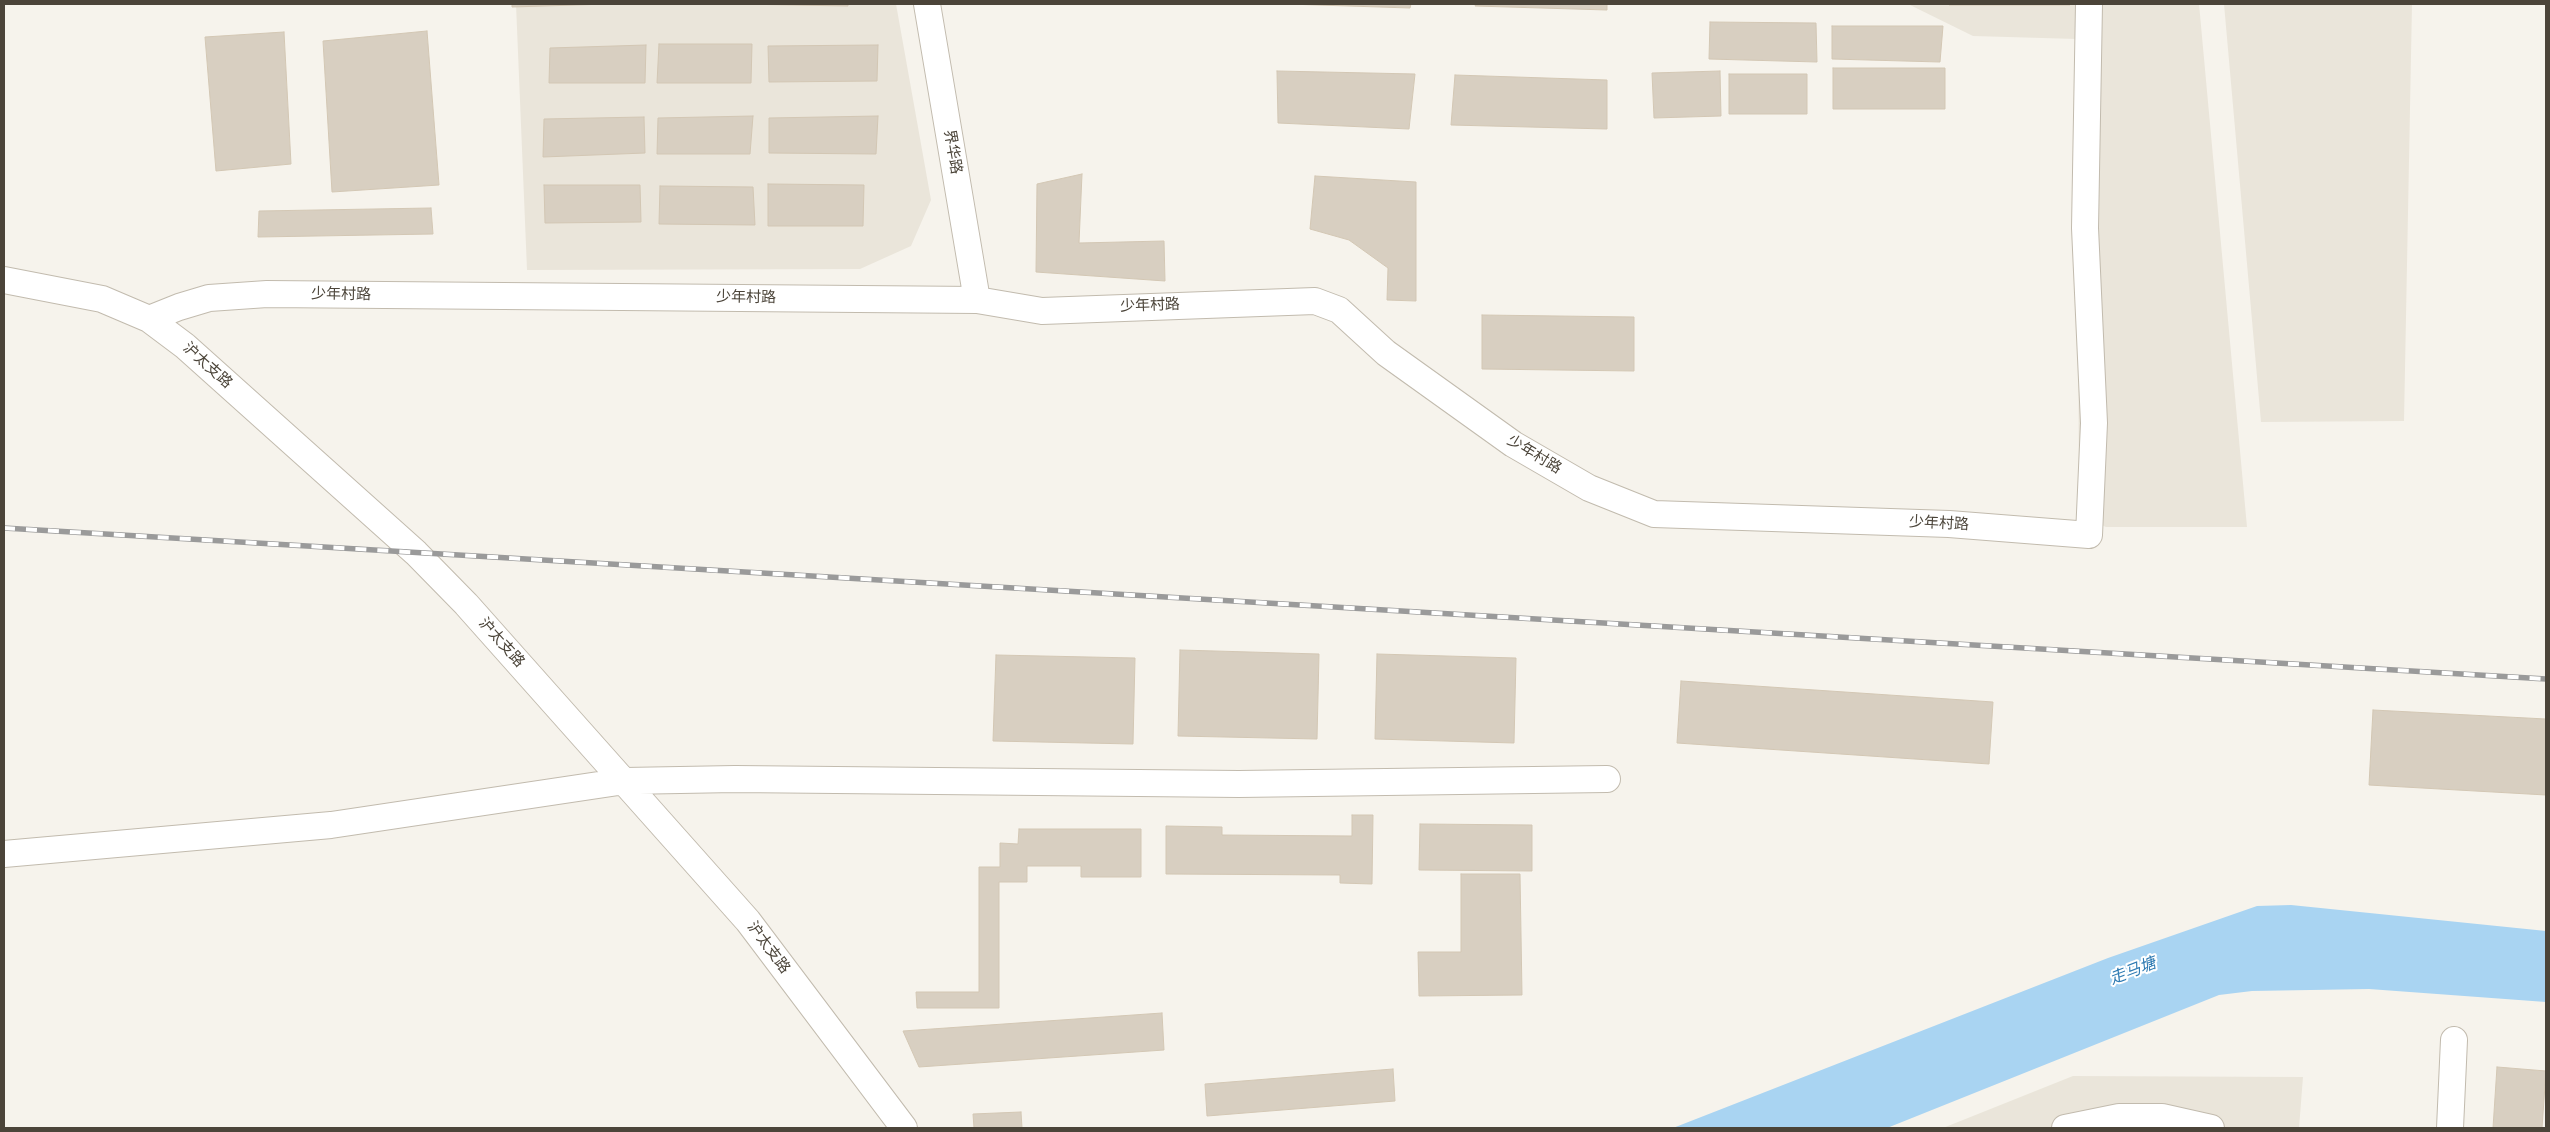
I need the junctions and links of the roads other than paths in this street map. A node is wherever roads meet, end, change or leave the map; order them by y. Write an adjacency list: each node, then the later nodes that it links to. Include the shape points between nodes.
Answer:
1 (927, 4): 4 (street, 界华路)
2 (2089, 4): 4 (street, 少年村路, via 2085,228 2094,423 2090,535 1950,524 1669,516 1646,512 1589,488 1513,444 1386,353 1339,310 1316,301 1042,311)
3 (4, 280): 5 (street, 沪太支路, via 102,299)
4 (977, 300): 5 (street, 少年村路, via 267,294 209,298)
5 (149, 319): 7 (street, 沪太支路, via 185,346 416,553)
6 (1607, 779): 7 (street, via 1238,784 745,779)
7 (625, 781): 8 (street, via 331,825); 10 (street, 沪太支路, via 748,921)
8 (4, 854)
9 (2454, 1040): 13 (street)
10 (904, 1128)
11 (2065, 1128): 12 (street, via 2119,1117 2162,1117)
12 (2211, 1128)
13 (2450, 1128)

